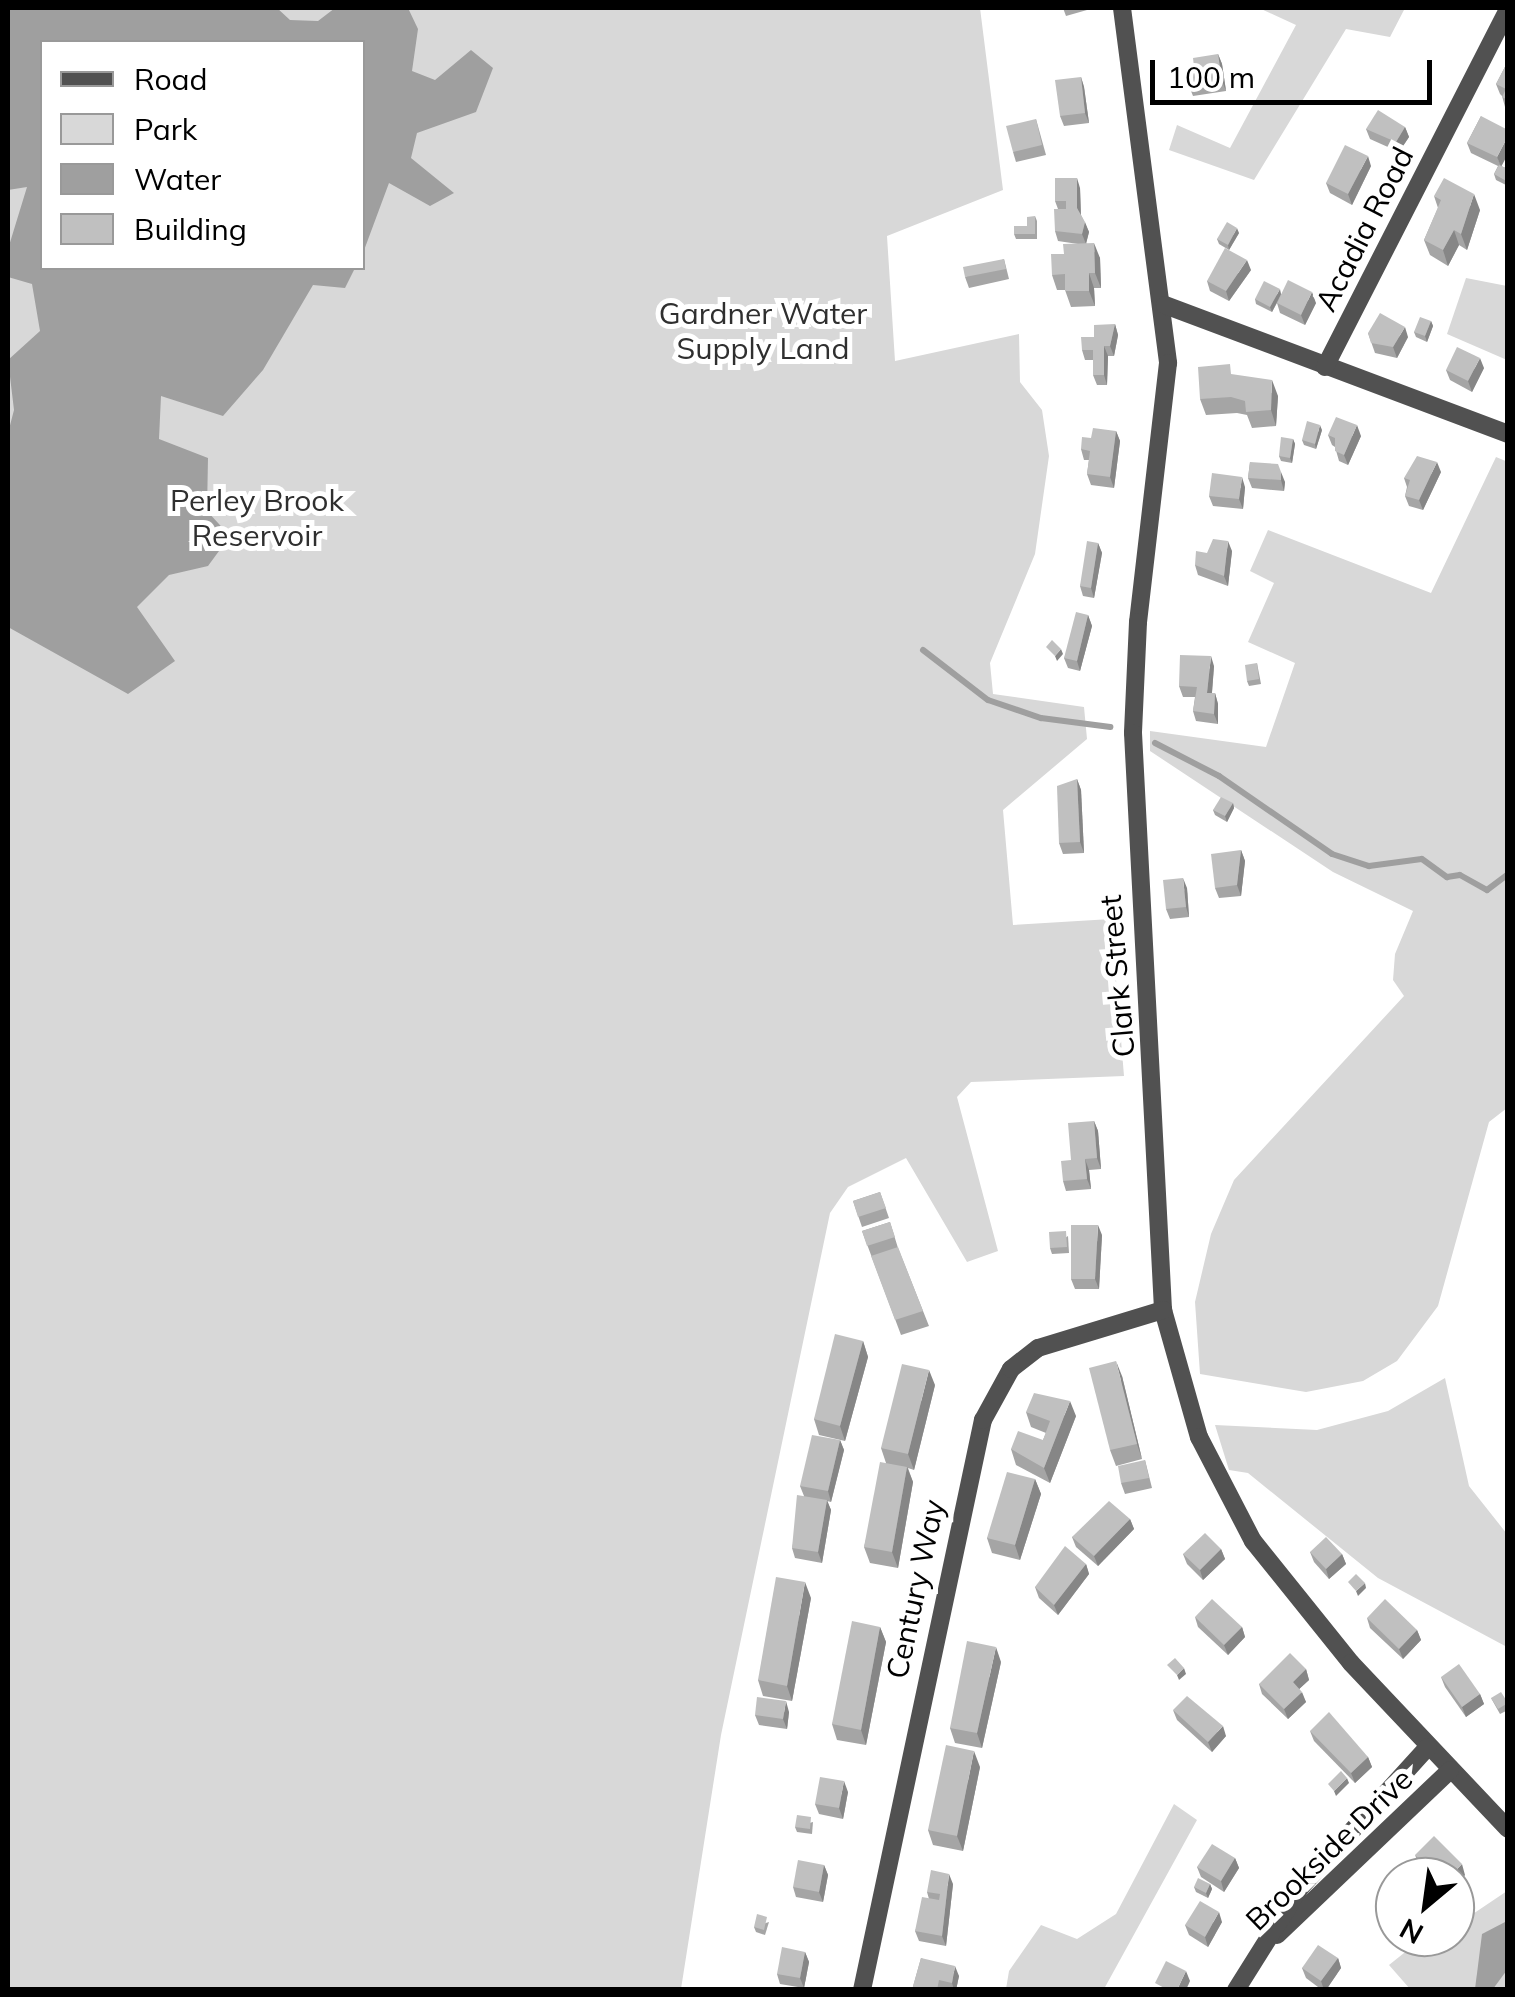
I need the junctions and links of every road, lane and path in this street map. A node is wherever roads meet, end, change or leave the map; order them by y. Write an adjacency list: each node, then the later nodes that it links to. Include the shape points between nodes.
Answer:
1 (1122, 8): 3 (street, Clark Street)
2 (1508, 10): 4 (street, Acadia Road)
3 (1166, 305): 4 (street); 6 (street, Clark Street, via 1166,420 1138,622 1133,718)
4 (1325, 367): 5 (street)
5 (1508, 434)
6 (1163, 1310): 7 (street, Clark Street, via 1192,1418 1239,1519 1306,1611); 11 (street, Century Way, via 1038,1348 1011,1369 983,1420)
7 (1428, 1747): 8 (street, Clark Street); 10 (street, Brookside Drive, via 1300,1888)
8 (1450, 1770): 9 (street, Clark Street); 10 (street, Brookside Drive, via 1321,1887)
9 (1508, 1830)
10 (1247, 1969): 12 (street, Brookside Drive)
11 (862, 1990)
12 (1236, 1990)

